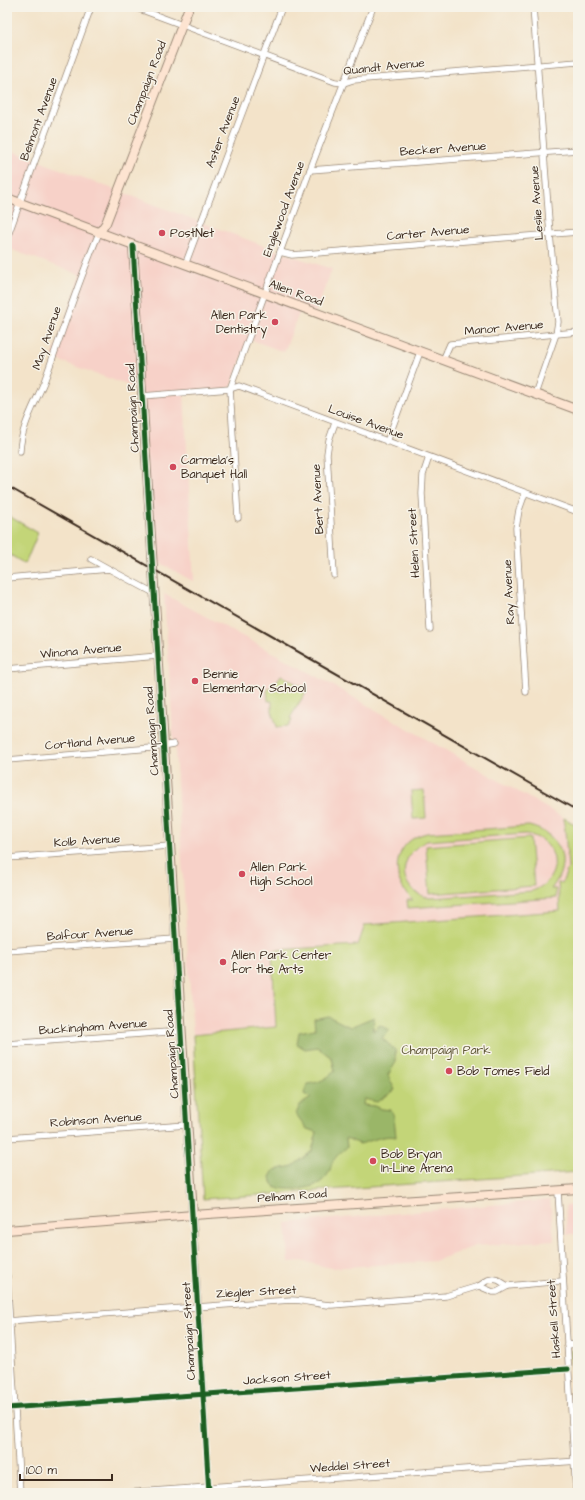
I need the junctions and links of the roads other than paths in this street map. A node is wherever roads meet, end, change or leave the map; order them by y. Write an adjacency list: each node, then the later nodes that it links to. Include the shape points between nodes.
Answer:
1 (91, 7): 16 (street, Belmont Avenue)
2 (134, 7): 7 (street, Quandt Avenue)
3 (189, 7): 7 (street, Champaign Road)
4 (282, 7): 8 (street, Aster Avenue)
5 (373, 7): 11 (street, Englewood Avenue)
6 (533, 7): 10 (street, Leslie Avenue)
7 (182, 25): 8 (street, Quandt Avenue); 18 (street, Champaign Road, via 106,223)
8 (263, 56): 11 (street, Quandt Avenue); 23 (street, Aster Avenue)
9 (578, 62): 10 (street, Quandt Avenue)
10 (538, 65): 11 (street, Quandt Avenue, via 353,80); 13 (street, Leslie Avenue)
11 (344, 83): 14 (street, Englewood Avenue)
12 (578, 150): 13 (street, Becker Avenue)
13 (544, 153): 14 (street, Becker Avenue); 19 (street, Leslie Avenue)
14 (310, 170): 22 (street, Englewood Avenue)
15 (7, 198): 16 (street, Allen Road)
16 (20, 203): 18 (street, Allen Road); 20 (street, Belmont Avenue)
17 (578, 232): 19 (street, Carter Avenue)
18 (99, 233): 21 (street, Allen Road); 35 (street, May Avenue, via 20,439)
19 (550, 234): 22 (street, Carter Avenue, via 292,255); 26 (street, Leslie Avenue, via 558,322)
20 (7, 238)
21 (133, 246): 23 (street, Allen Road); 31 (street, Champaign Road)
22 (280, 252): 24 (street, Englewood Avenue)
23 (185, 265): 24 (street, Allen Road)
24 (265, 295): 27 (street, Allen Road); 29 (street, Englewood Avenue)
25 (578, 332): 26 (street, Manor Avenue)
26 (556, 334): 28 (street, Manor Avenue, via 450,344); 30 (street, Leslie Avenue)
27 (420, 352): 28 (street, Allen Road); 34 (street)
28 (443, 360): 30 (street, Allen Road)
29 (230, 390): 31 (street, Louise Avenue); 33 (street, Louise Avenue, via 239,386); 39 (street, Englewood Avenue)
30 (535, 394): 32 (street, Allen Road)
31 (142, 396): 44 (street, Champaign Road)
32 (578, 410)
33 (335, 422): 34 (street, Louise Avenue); 42 (street, Bert Avenue, via 327,454)
34 (387, 442): 36 (street, Louise Avenue)
35 (20, 451)
36 (429, 457): 37 (street, Louise Avenue); 45 (street, Helen Street, via 423,475 422,494)
37 (525, 493): 38 (street, Louise Avenue); 48 (street, Ray Avenue, via 516,528)
38 (578, 512)
39 (238, 518)
40 (91, 559): 41 (street)
41 (109, 570): 43 (street); 44 (street)
42 (334, 575)
43 (7, 578)
44 (154, 593): 46 (street, Champaign Road)
45 (430, 629)
46 (158, 656): 47 (street, Winona Avenue); 50 (street, Champaign Road)
47 (7, 669)
48 (526, 692)
49 (174, 744): 50 (street, Cortland Avenue)
50 (164, 746): 51 (street, Cortland Avenue); 52 (street, Champaign Road)
51 (7, 760)
52 (170, 846): 53 (street, Kolb Avenue); 54 (street, Champaign Road)
53 (7, 858)
54 (175, 939): 55 (street, Balfour Avenue); 56 (street, Champaign Road)
55 (7, 951)
56 (181, 1031): 57 (street, Buckingham Avenue); 58 (street, Champaign Road)
57 (7, 1044)
58 (187, 1125): 59 (street, Robinson Avenue); 62 (street, Champaign Road)
59 (7, 1138)
60 (578, 1189): 61 (street, Pelham Road)
61 (558, 1191): 62 (street, Pelham Road); 65 (street, Haskell Street)
62 (193, 1215): 63 (street, Pelham Road); 68 (street, Champaign Street)
63 (7, 1230)
64 (7, 1276): 69 (street)
65 (562, 1281): 67 (street, Ziegler Street); 71 (street, Haskell Street)
66 (480, 1286): 67 (street, Ziegler Street, via 493,1292); 67 (street, Ziegler Street, via 493,1279); 68 (street, Ziegler Street, via 446,1296 332,1305 291,1300)
67 (508, 1286)
68 (197, 1306): 69 (street, Ziegler Street); 73 (street, Champaign Street)
69 (8, 1320): 75 (street)
70 (578, 1344): 71 (street)
71 (567, 1345): 72 (street, Haskell Street)
72 (568, 1369): 73 (street, Jackson Street); 76 (street, Haskell Street)
73 (202, 1394): 75 (street, Jackson Street); 77 (street, Champaign Street)
74 (7, 1408): 75 (street, Jackson Street)
75 (14, 1408): 78 (street)
76 (576, 1461): 77 (street, Weddel Street); 80 (street, Haskell Street)
77 (208, 1490): 79 (street, Weddel Street)
78 (20, 1493)
79 (124, 1493)
80 (576, 1493)

